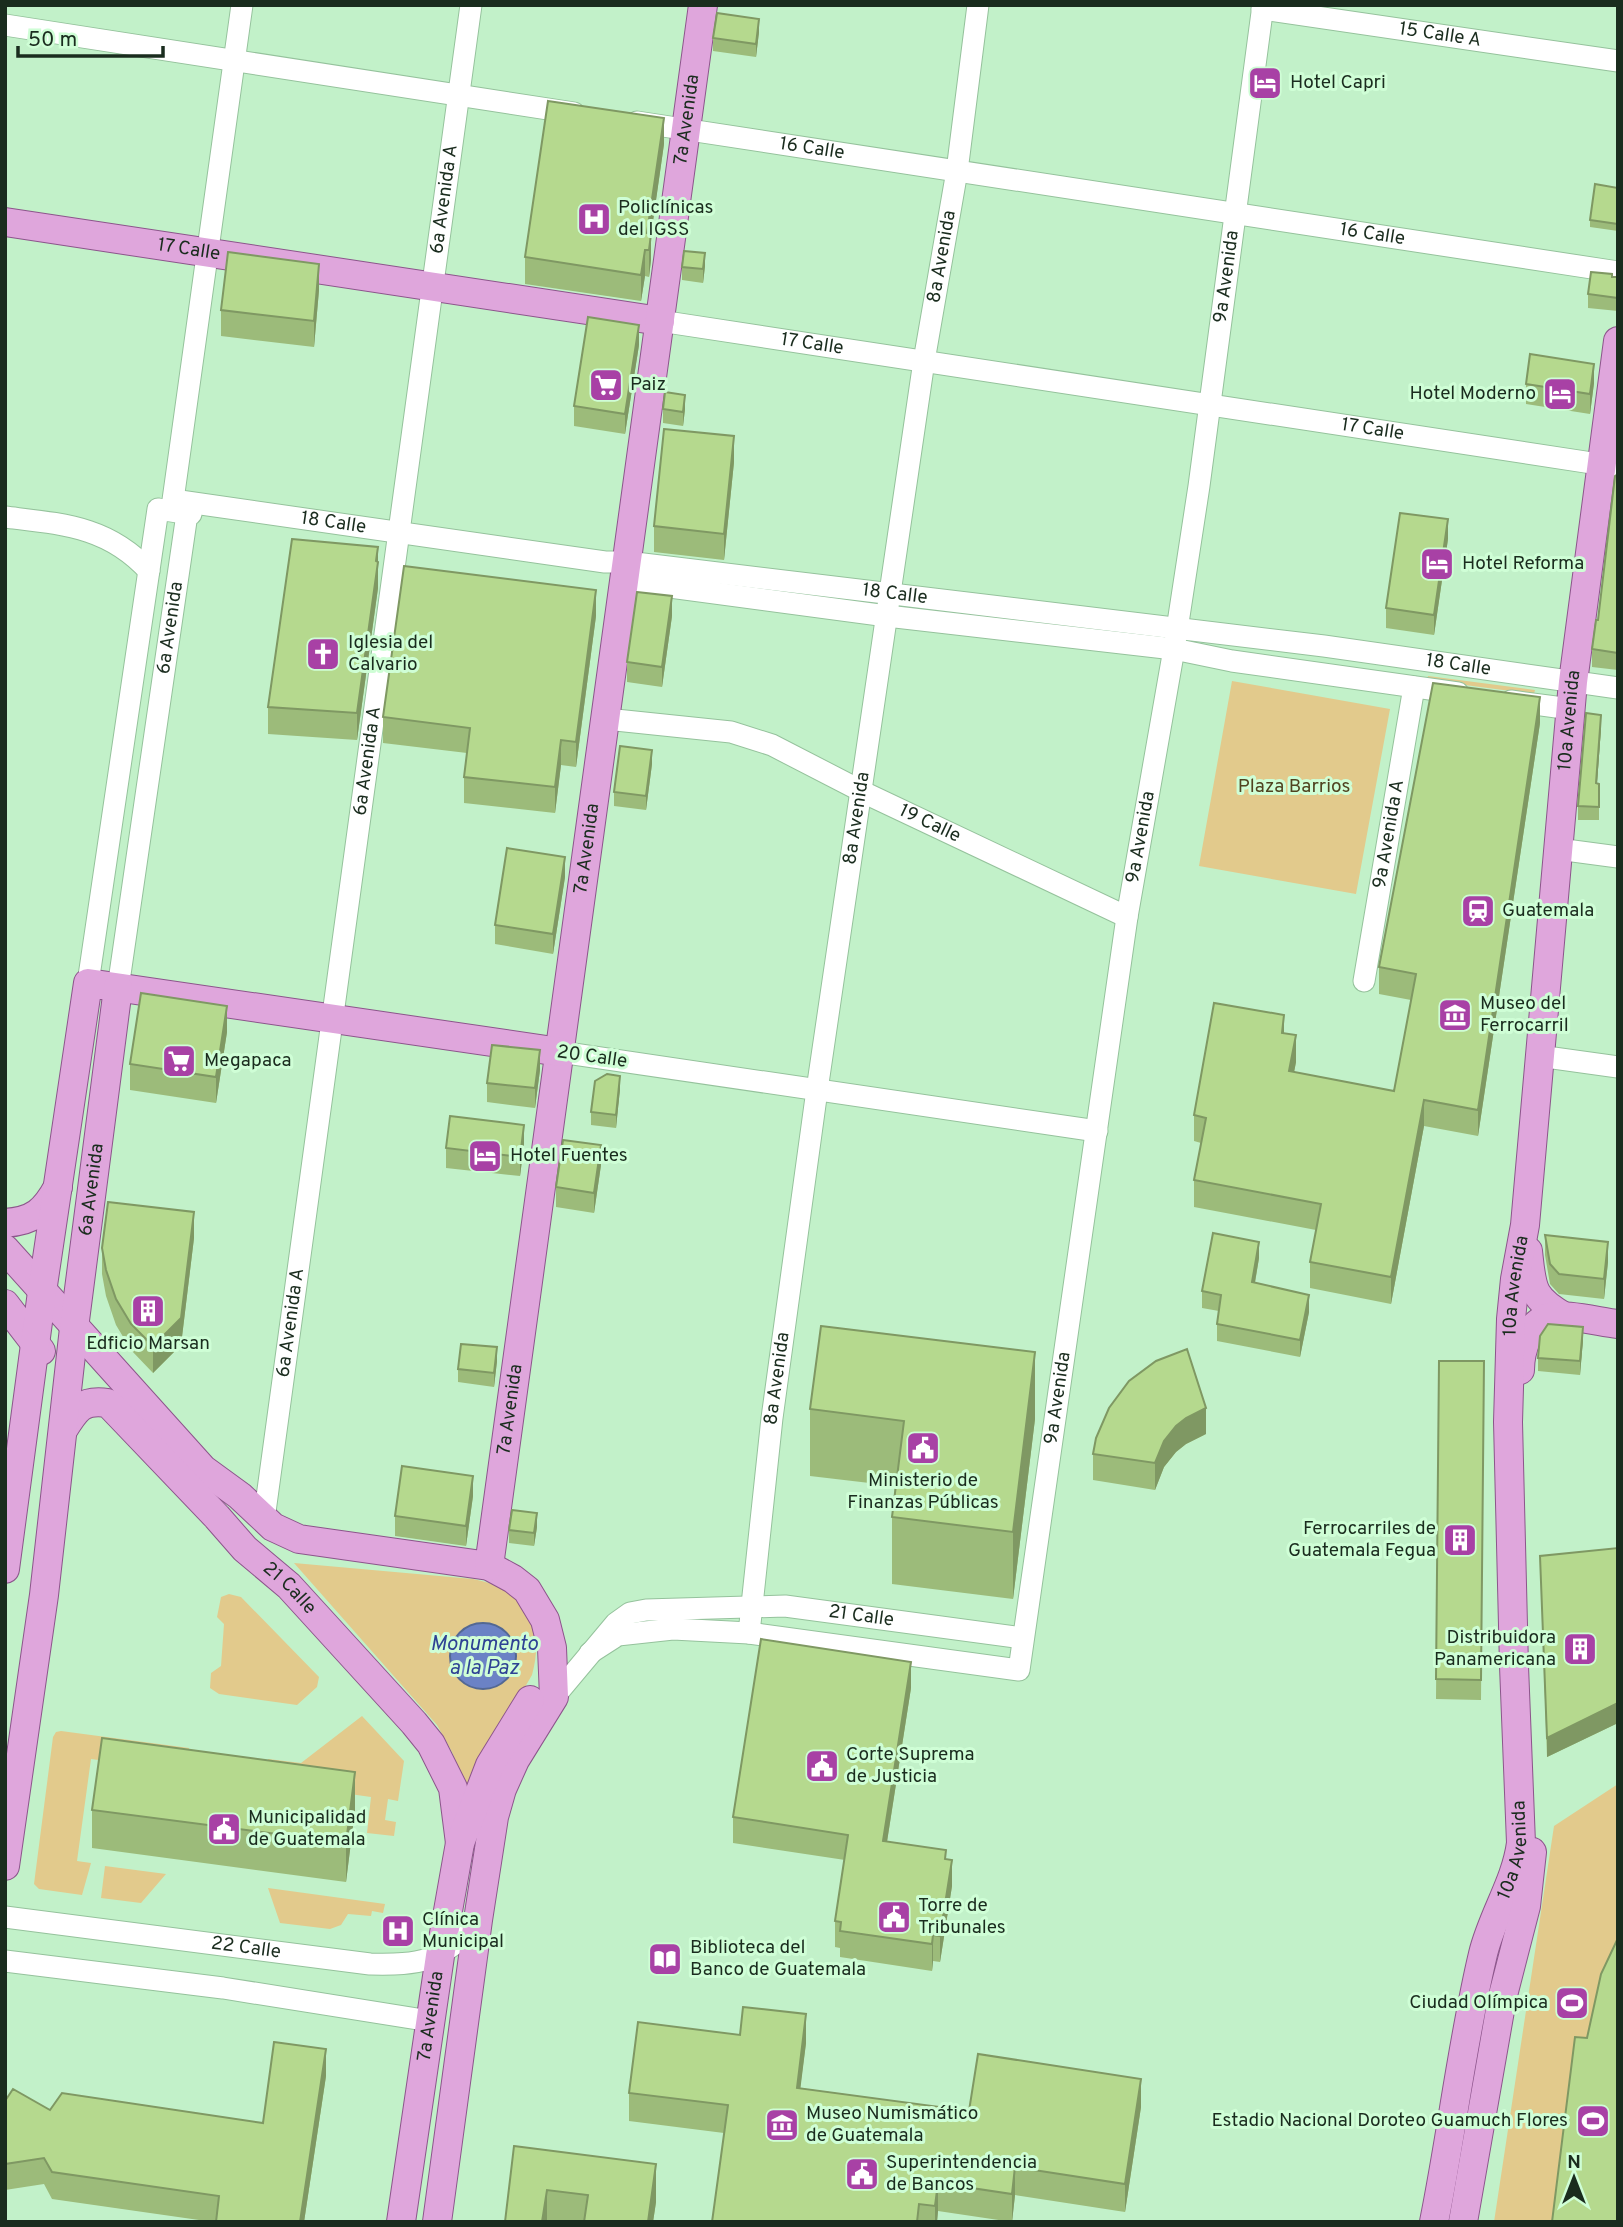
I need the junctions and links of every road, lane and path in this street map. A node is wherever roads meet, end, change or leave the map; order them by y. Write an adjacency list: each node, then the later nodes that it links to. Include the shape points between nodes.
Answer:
1 (242, 5): 7 (street, 6a Avenida)
2 (471, 5): 9 (street, 6a Avenida A)
3 (703, 5): 12 (main road, 7a Avenida)
4 (978, 5): 13 (street, 8a Avenida)
5 (1263, 7): 8 (street, 15 Calle A); 14 (street, 9a Avenida)
6 (5, 25): 7 (street)
7 (234, 60): 9 (street); 16 (street, 6a Avenida)
8 (1618, 61)
9 (459, 95): 10 (street); 18 (street, 6a Avenida A)
10 (593, 115)
11 (620, 120): 12 (street, 16 Calle)
12 (686, 130): 13 (street, 16 Calle); 19 (main road, 7a Avenida)
13 (957, 171): 14 (street, 16 Calle); 21 (street, 8a Avenida)
14 (1235, 214): 17 (street, 16 Calle); 22 (street, 9a Avenida)
15 (5, 222): 16 (main road, 17 Calle)
16 (208, 253): 18 (main road, 17 Calle); 24 (street, 6a Avenida)
17 (1618, 272)
18 (433, 287): 19 (main road, 17 Calle); 26 (street, 6a Avenida A)
19 (660, 321): 21 (street, 17 Calle); 28 (main road, 7a Avenida)
20 (1618, 341): 23 (main road, 10a Avenida)
21 (924, 361): 22 (street, 17 Calle); 29 (street, 8a Avenida)
22 (1210, 405): 23 (street, 17 Calle); 31 (street, 9a Avenida)
23 (1610, 465): 34 (main road, 10a Avenida)
24 (173, 508): 26 (street, 18 Calle); 27 (street, 6a Avenida); 42 (street, 6a Avenida)
25 (5, 517): 27 (street, via 95,533 113,540)
26 (398, 538): 28 (street, 18 Calle, via 605,562); 43 (street, 6a Avenida A)
27 (149, 571): 41 (street, 6a Avenida)
28 (626, 571): 29 (street, 18 Calle); 30 (street, 18 Calle); 35 (main road, 7a Avenida)
29 (890, 593): 30 (street, 8a Avenida); 31 (street, 18 Calle)
30 (887, 616): 31 (street, 18 Calle); 36 (street, 8a Avenida)
31 (1176, 639): 32 (street, 18 Calle, via 1232,661); 34 (street, 18 Calle, via 1324,646); 39 (street, 9a Avenida)
32 (1414, 687): 34 (street, 18 Calle, via 1488,697); 40 (street, 9a Avenida A)
33 (1618, 688): 34 (street, 18 Calle)
34 (1572, 696): 37 (main road, 10a Avenida)
35 (606, 719): 36 (street, 19 Calle, via 730,732 772,745); 44 (main road, 7a Avenida)
36 (861, 790): 39 (street, 19 Calle); 47 (street, 8a Avenida)
37 (1558, 849): 38 (street); 45 (main road, 10a Avenida)
38 (1618, 857)
39 (1127, 917): 48 (street, 9a Avenida)
40 (1364, 981)
41 (88, 984): 42 (main road, 20 Calle); 49 (main road, 6a Avenida)
42 (118, 988): 43 (main road, 20 Calle); 57 (main road, 6a Avenida)
43 (332, 1019): 44 (main road, 20 Calle); 62 (street, 6a Avenida A)
44 (560, 1052): 47 (street, 20 Calle); 63 (main road, 7a Avenida)
45 (1539, 1056): 46 (street); 51 (main road, 10a Avenida)
46 (1618, 1067)
47 (817, 1090): 48 (street, 20 Calle); 66 (street, 8a Avenida)
48 (1097, 1131): 68 (street, 9a Avenida)
49 (58, 1187): 50 (main road, via 39,1213); 53 (main road, 6a Avenida)
50 (5, 1223)
51 (1525, 1225): 55 (main road, via 1536,1294); 82 (main road, 10a Avenida, via 1511,1319 1508,1422 1521,1843 1486,1941 1474,1991)
52 (5, 1249): 53 (main road, 21 Calle)
53 (42, 1292): 57 (main road, 21 Calle); 58 (main road, 6a Avenida)
54 (5, 1304): 58 (main road)
55 (1565, 1317): 56 (main road); 83 (main road, 10a Avenida, via 1546,1318 1534,1327 1520,1364 1533,1794 1531,1870 1502,1999)
56 (1618, 1324)
57 (74, 1328): 59 (main road, 6a Avenida); 61 (main road, 21 Calle)
58 (36, 1345): 59 (main road); 64 (main road, 6a Avenida)
59 (67, 1388): 60 (main road, 6a Avenida)
60 (63, 1430): 65 (main road, 21 Calle, via 80,1406 108,1403 245,1549); 74 (main road, 6a Avenida)
61 (203, 1469): 62 (main road, 21 Calle); 65 (main road, via 249,1525)
62 (264, 1519): 63 (main road, 21 Calle, via 299,1539)
63 (489, 1566): 70 (main road, via 527,1590 548,1631)
64 (5, 1569)
65 (289, 1586): 73 (main road, 21 Calle, via 431,1744 453,1788)
66 (751, 1608): 67 (street, 8a Avenida); 68 (street, 21 Calle, via 785,1606); 69 (street, 21 Calle, via 630,1613 615,1623)
67 (749, 1633): 69 (street, 21 Calle, via 648,1630 618,1635); 71 (street, 21 Calle)
68 (1023, 1639): 71 (street, 9a Avenida)
69 (590, 1653): 72 (street, 21 Calle)
70 (552, 1665): 72 (main road); 73 (main road, 7a Avenida, via 490,1765)
71 (1019, 1670)
72 (554, 1697): 76 (main road, 7a Avenida, via 502,1789)
73 (460, 1843): 77 (main road, 7a Avenida)
74 (5, 1866)
75 (5, 1917): 77 (street, 22 Calle, via 370,1964 403,1965)
76 (477, 1924): 77 (street, 22 Calle); 81 (main road, 7a Avenida)
77 (440, 1956): 79 (main road, 7a Avenida)
78 (5, 1961): 79 (street, via 223,1988)
79 (430, 2021): 80 (main road, 7a Avenida)
80 (401, 2222)
81 (437, 2222)
82 (1434, 2222)
83 (1463, 2222)

